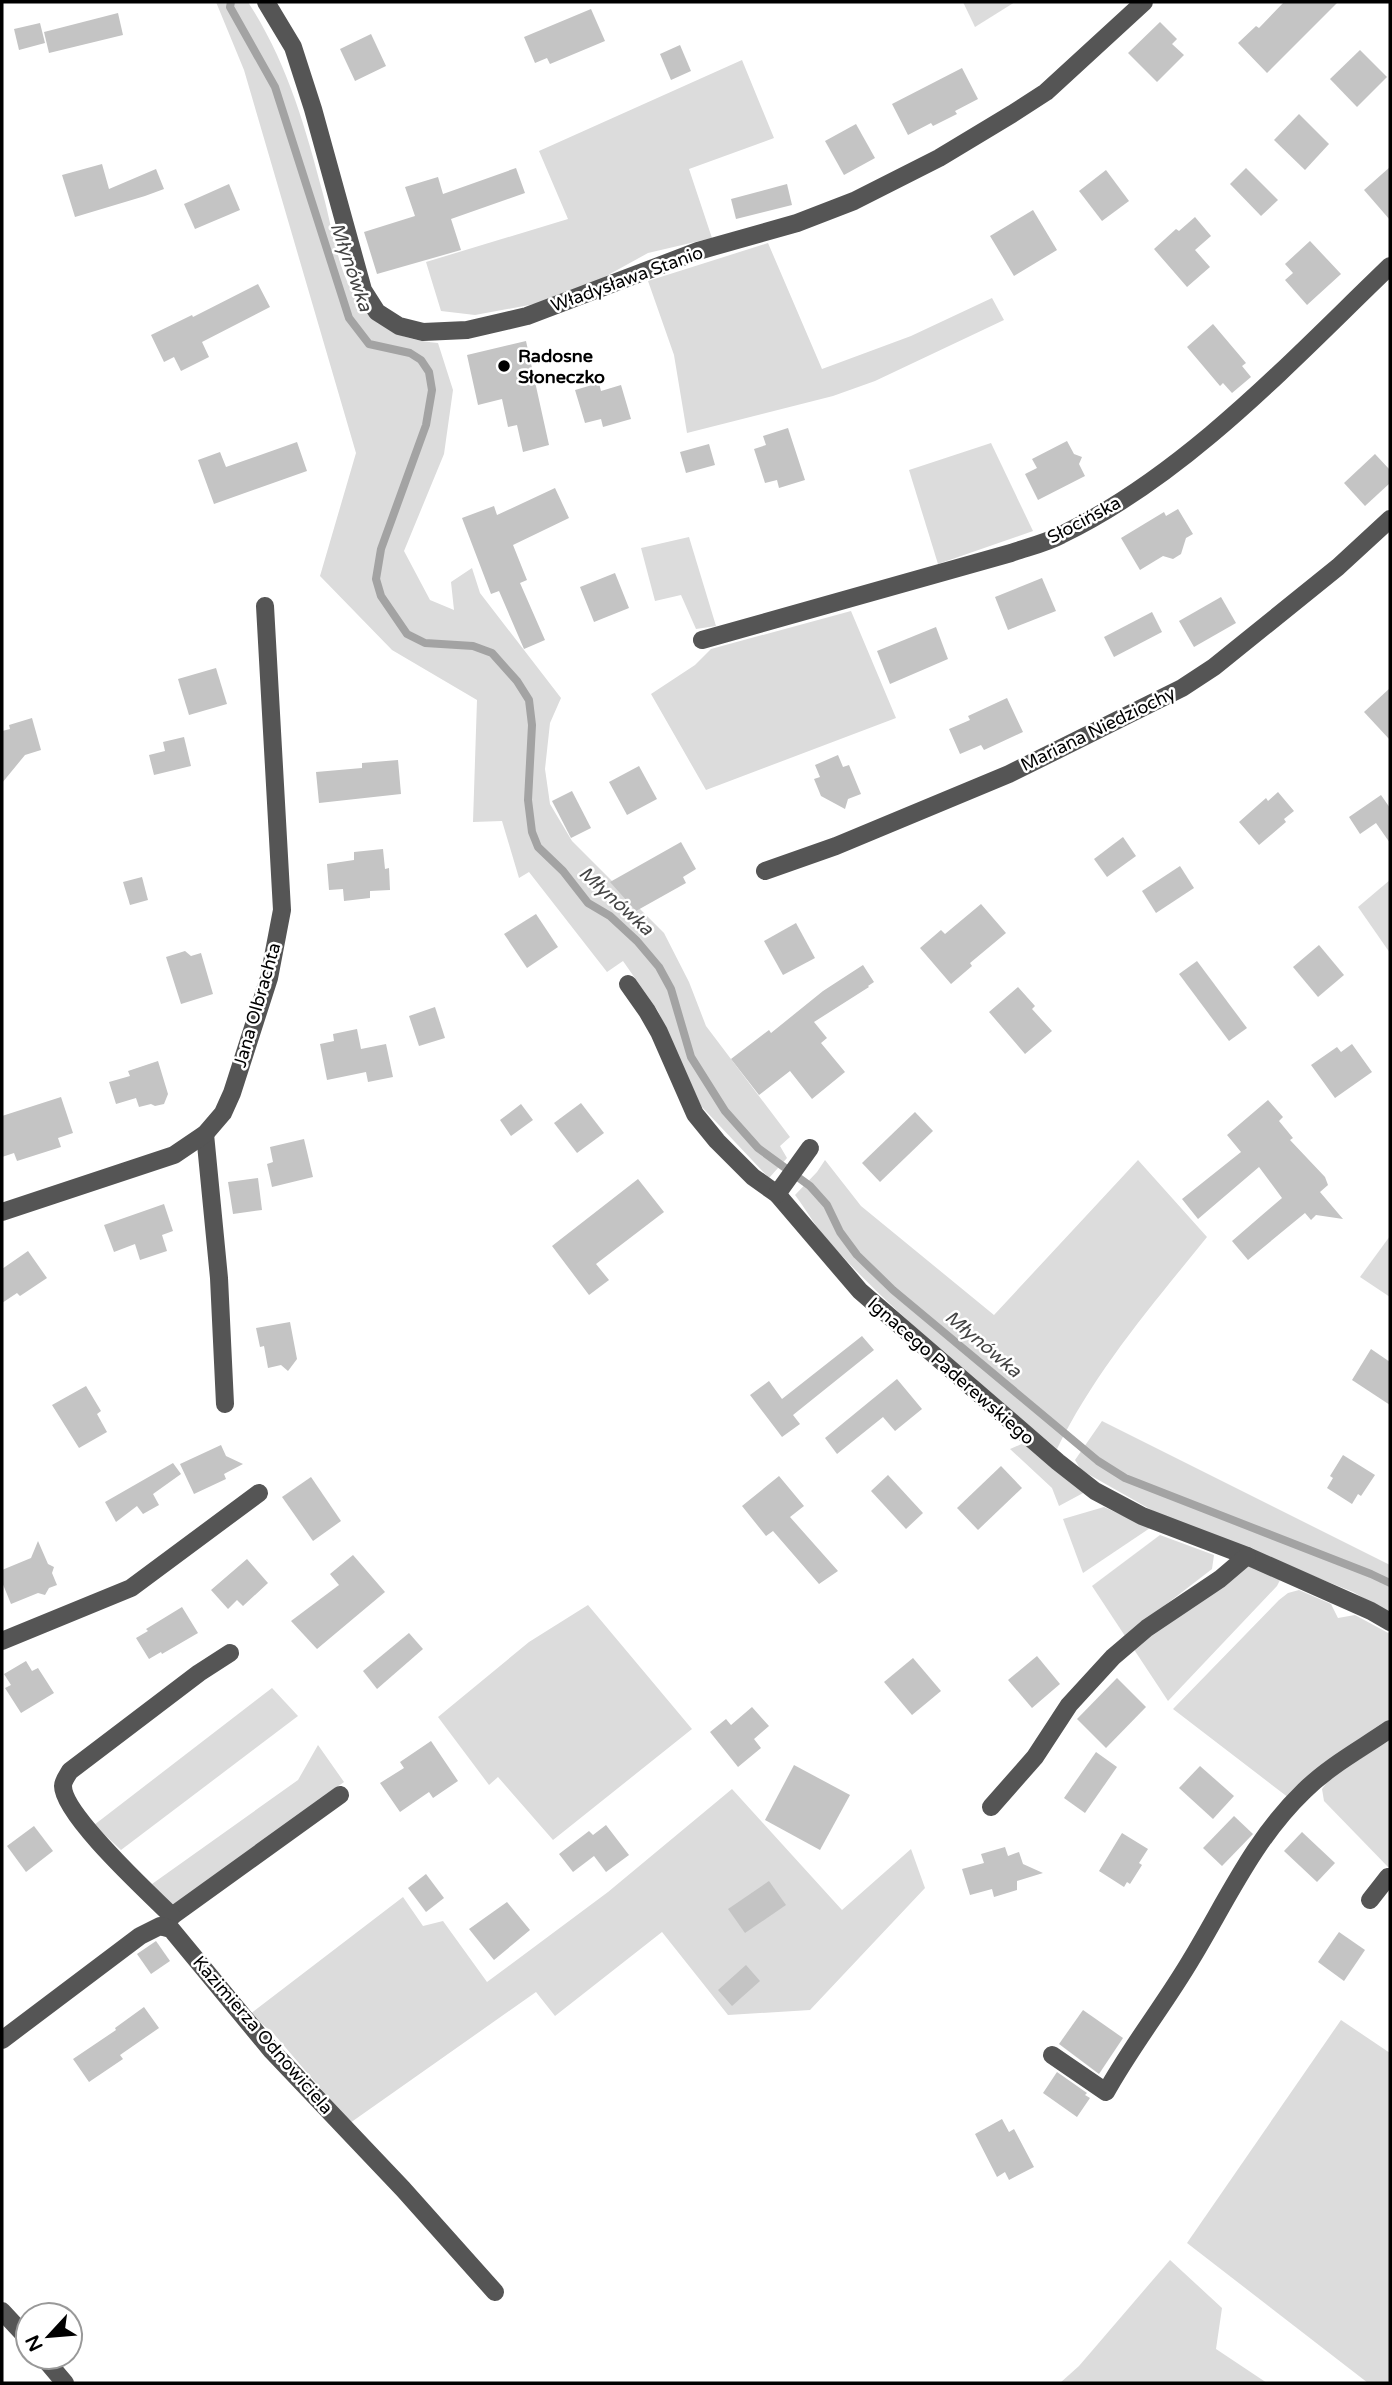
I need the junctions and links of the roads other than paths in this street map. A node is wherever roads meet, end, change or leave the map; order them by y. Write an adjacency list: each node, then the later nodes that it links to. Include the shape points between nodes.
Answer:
1 (266, 2): 2 (street, Władysława Stanio, via 293,47 363,290 377,312 399,326 424,332 467,330 527,316 698,251 797,223 853,201 939,158 1046,92)
2 (1144, 2)
3 (1390, 265): 6 (street, Słocińska, via 1275,377 1186,455 1150,483 1080,525 1011,553)
4 (1390, 519): 7 (street, Mariana Niedziochy, via 1338,567 1182,688 1009,774)
5 (265, 606): 9 (street, Jana Olbrachta, via 282,910 269,978 232,1093)
6 (702, 640)
7 (765, 872)
8 (628, 984): 11 (street, Ignacego Paderewskiego, via 659,1032 695,1114 753,1177)
9 (205, 1134): 12 (street, Jana Olbrachta, via 174,1155); 13 (street)
10 (804, 1155): 11 (street)
11 (780, 1190): 15 (street, Ignacego Paderewskiego, via 860,1291 1095,1491 1142,1516)
12 (2, 1212)
13 (225, 1404)
14 (259, 1493): 17 (street, via 131,1588)
15 (1247, 1556): 16 (street, Ignacego Paderewskiego); 21 (street, via 1113,1657 1069,1705 1035,1757)
16 (1390, 1622)
17 (2, 1642)
18 (230, 1653): 24 (street, Kazimierza Odnowiciela, via 70,1772 63,1788 69,1807)
19 (1390, 1729): 26 (street, via 1306,1788 1265,1833 1106,2092)
20 (340, 1795): 24 (street)
21 (991, 1807)
22 (1388, 1877): 23 (street)
23 (1370, 1900)
24 (168, 1922): 25 (street, via 140,1936); 27 (street, Kazimierza Odnowiciela, via 271,2050)
25 (2, 2040)
26 (1052, 2055)
27 (495, 2292)
28 (2, 2311): 29 (street)
29 (14, 2324)

